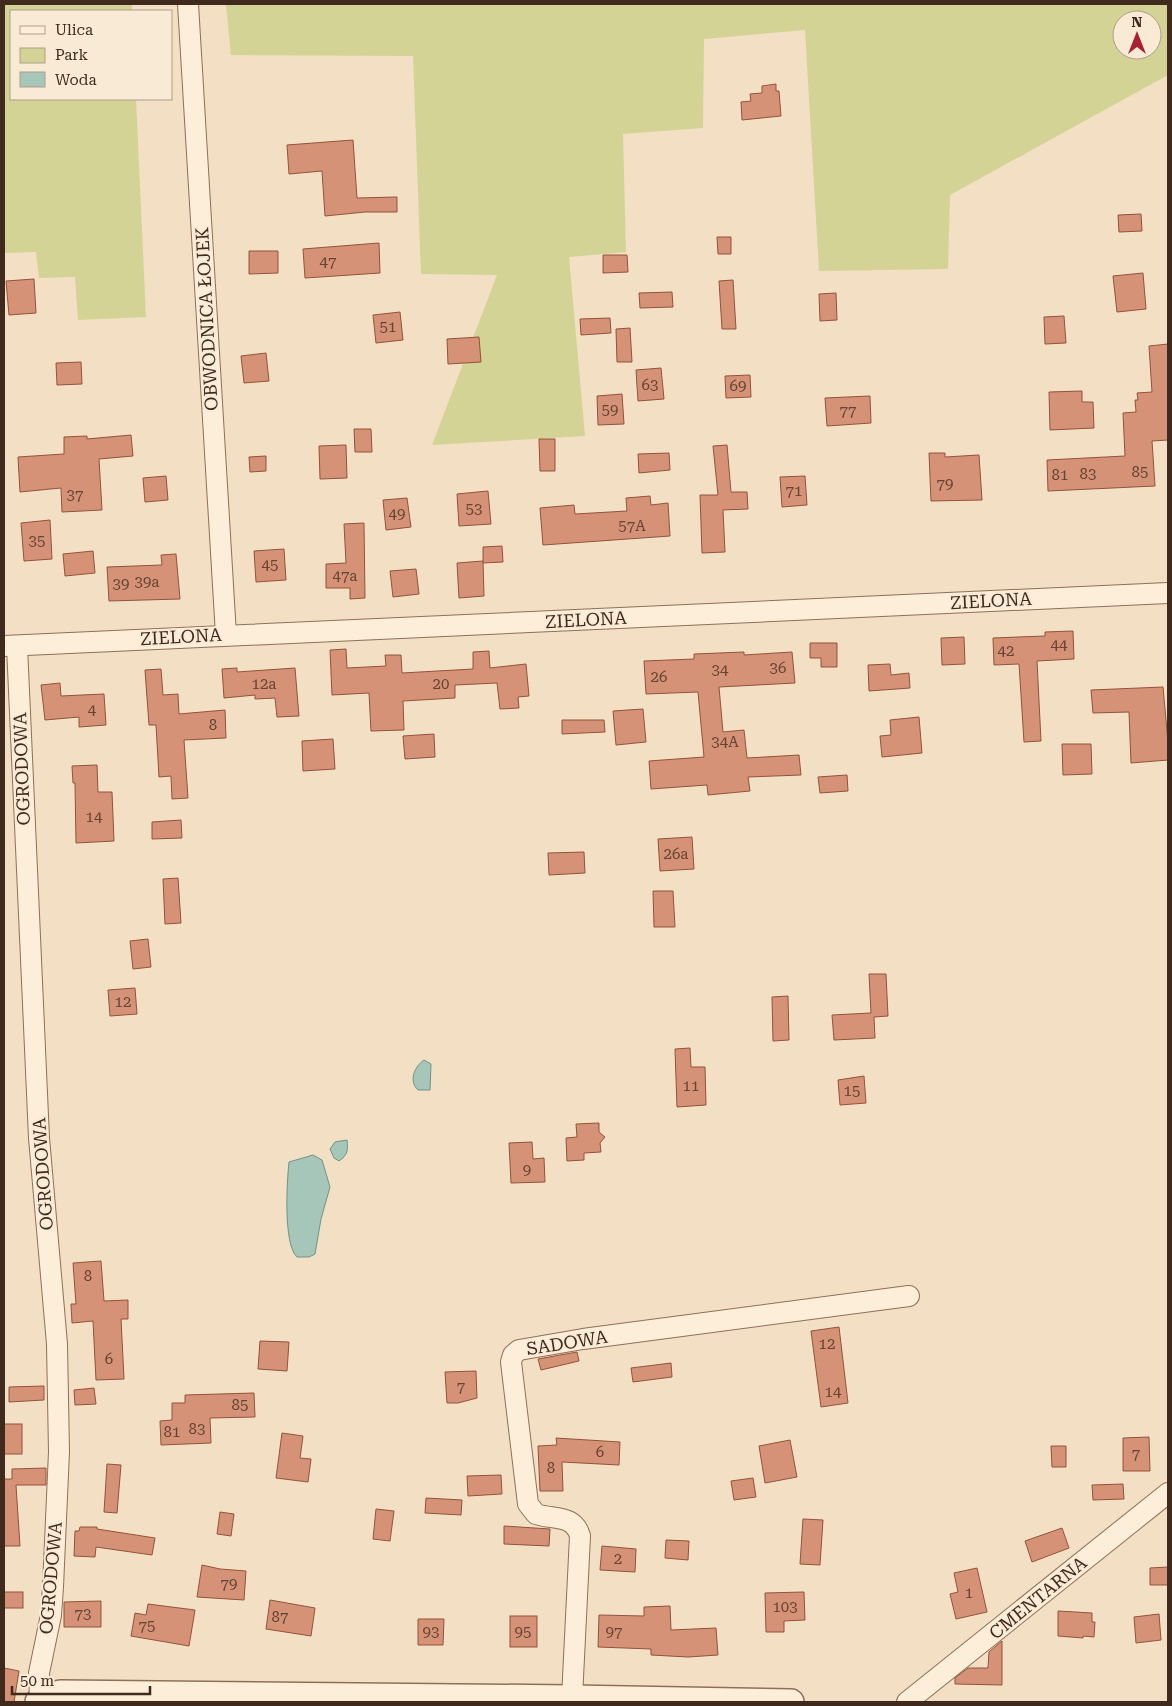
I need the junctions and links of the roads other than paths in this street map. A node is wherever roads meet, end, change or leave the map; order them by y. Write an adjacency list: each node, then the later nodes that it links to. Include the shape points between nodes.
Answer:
1 (188, 4): 3 (street, OBWODNICA ŁOJEK)
2 (1168, 594): 3 (street, ZIELONA)
3 (226, 635): 4 (street, ZIELONA)
4 (10, 646): 8 (street, OGRODOWA, via 39,1138 57,1354 59,1452 53,1587)
5 (909, 1296): 7 (street, SADOWA, via 583,1339 519,1350 513,1355 511,1362 528,1504 536,1514 569,1521 580,1536)
6 (1168, 1493): 10 (street, CMENTARNA)
7 (572, 1698): 8 (street, via 60,1693); 9 (street)
8 (39, 1701)
9 (791, 1702)
10 (907, 1702)

